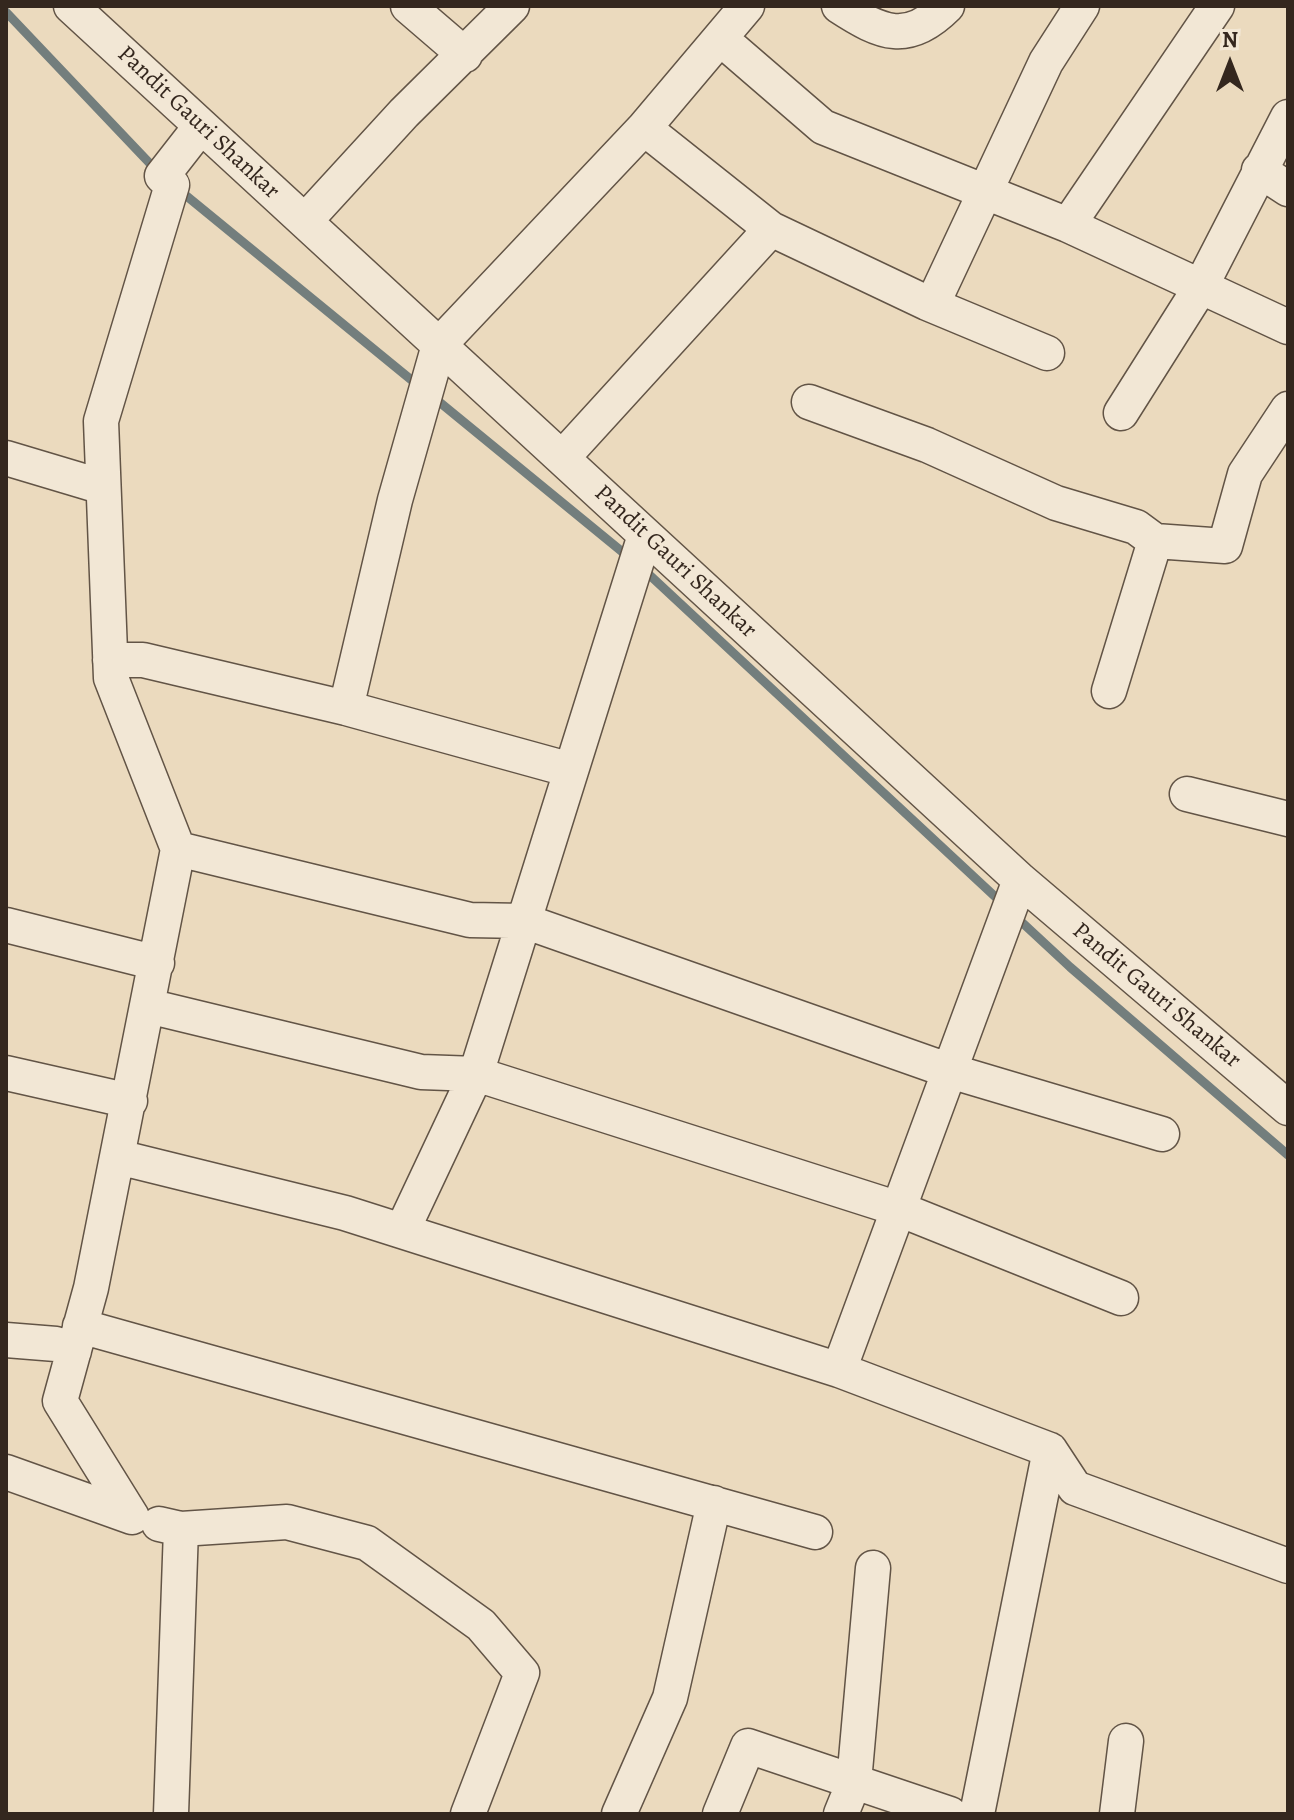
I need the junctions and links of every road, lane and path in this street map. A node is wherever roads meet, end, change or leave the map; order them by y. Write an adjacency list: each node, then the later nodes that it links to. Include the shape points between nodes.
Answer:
1 (71, 6): 12 (street, Pandit Gauri Shankar)
2 (408, 6): 10 (street)
3 (512, 6): 10 (street)
4 (747, 6): 9 (street)
5 (839, 6): 6 (street, via 869,26 903,33 927,26)
6 (947, 6)
7 (1082, 6): 16 (street, via 1046,62)
8 (1217, 6): 18 (street)
9 (721, 39): 13 (street); 16 (street, via 823,127)
10 (465, 55): 17 (street)
11 (1288, 117): 14 (street)
12 (201, 126): 17 (street, Pandit Gauri Shankar); 30 (street, via 162,176 172,185 101,421)
13 (644, 128): 19 (street); 23 (street)
14 (1259, 170): 15 (street); 20 (street)
15 (1288, 189)
16 (987, 193): 18 (street); 21 (street)
17 (305, 221): 23 (street, Pandit Gauri Shankar)
18 (1068, 225): 20 (street)
19 (771, 229): 21 (street); 29 (street)
20 (1200, 288): 22 (street); 27 (street)
21 (932, 305): 24 (street)
22 (1288, 327)
23 (439, 345): 29 (street, Pandit Gauri Shankar); 35 (street, via 395,500)
24 (1047, 353)
25 (809, 402): 32 (street, via 927,445 1056,503 1136,527)
26 (1288, 409): 32 (street, via 1245,474 1225,546)
27 (1121, 413)
28 (6, 458): 30 (street)
29 (562, 458): 31 (street, Pandit Gauri Shankar)
30 (103, 487): 33 (street)
31 (645, 535): 36 (street); 40 (street, Pandit Gauri Shankar)
32 (1155, 541): 34 (street)
33 (110, 660): 35 (street, via 143,660); 39 (street, via 111,678)
34 (1109, 691)
35 (346, 708): 36 (street)
36 (571, 770): 41 (street)
37 (1187, 794): 38 (street)
38 (1288, 819)
39 (178, 849): 41 (street, via 470,920); 43 (street)
40 (1020, 880): 45 (street); 49 (street, Pandit Gauri Shankar)
41 (524, 921): 45 (street); 47 (street)
42 (6, 925): 43 (street)
43 (157, 963): 44 (street)
44 (148, 1006): 47 (street, via 421,1072); 48 (street)
45 (950, 1071): 50 (street); 52 (street)
46 (6, 1073): 48 (street)
47 (476, 1074): 52 (street); 53 (street)
48 (130, 1101): 51 (street)
49 (1288, 1108)
50 (1162, 1134)
51 (118, 1157): 53 (street); 55 (street)
52 (899, 1209): 54 (street); 57 (street)
53 (402, 1231): 57 (street)
54 (1121, 1298)
55 (77, 1339): 56 (street, via 56,1344); 60 (street); 61 (street, via 60,1401)
56 (6, 1340)
57 (839, 1370): 58 (street)
58 (1050, 1450): 64 (street, via 1075,1488); 74 (street)
59 (6, 1472): 61 (street)
60 (714, 1503): 63 (street); 70 (street, via 670,1698)
61 (132, 1517): 62 (street)
62 (181, 1529): 68 (street); 69 (street, via 287,1522 367,1543 481,1625 522,1673)
63 (815, 1532)
64 (1288, 1566)
65 (873, 1568): 67 (street)
66 (1126, 1741): 75 (street)
67 (854, 1782): 71 (street, via 748,1746); 72 (street); 73 (street)
68 (171, 1814)
69 (468, 1814)
70 (619, 1814)
71 (720, 1814)
72 (841, 1814)
73 (949, 1814)
74 (977, 1814)
75 (1117, 1814)

